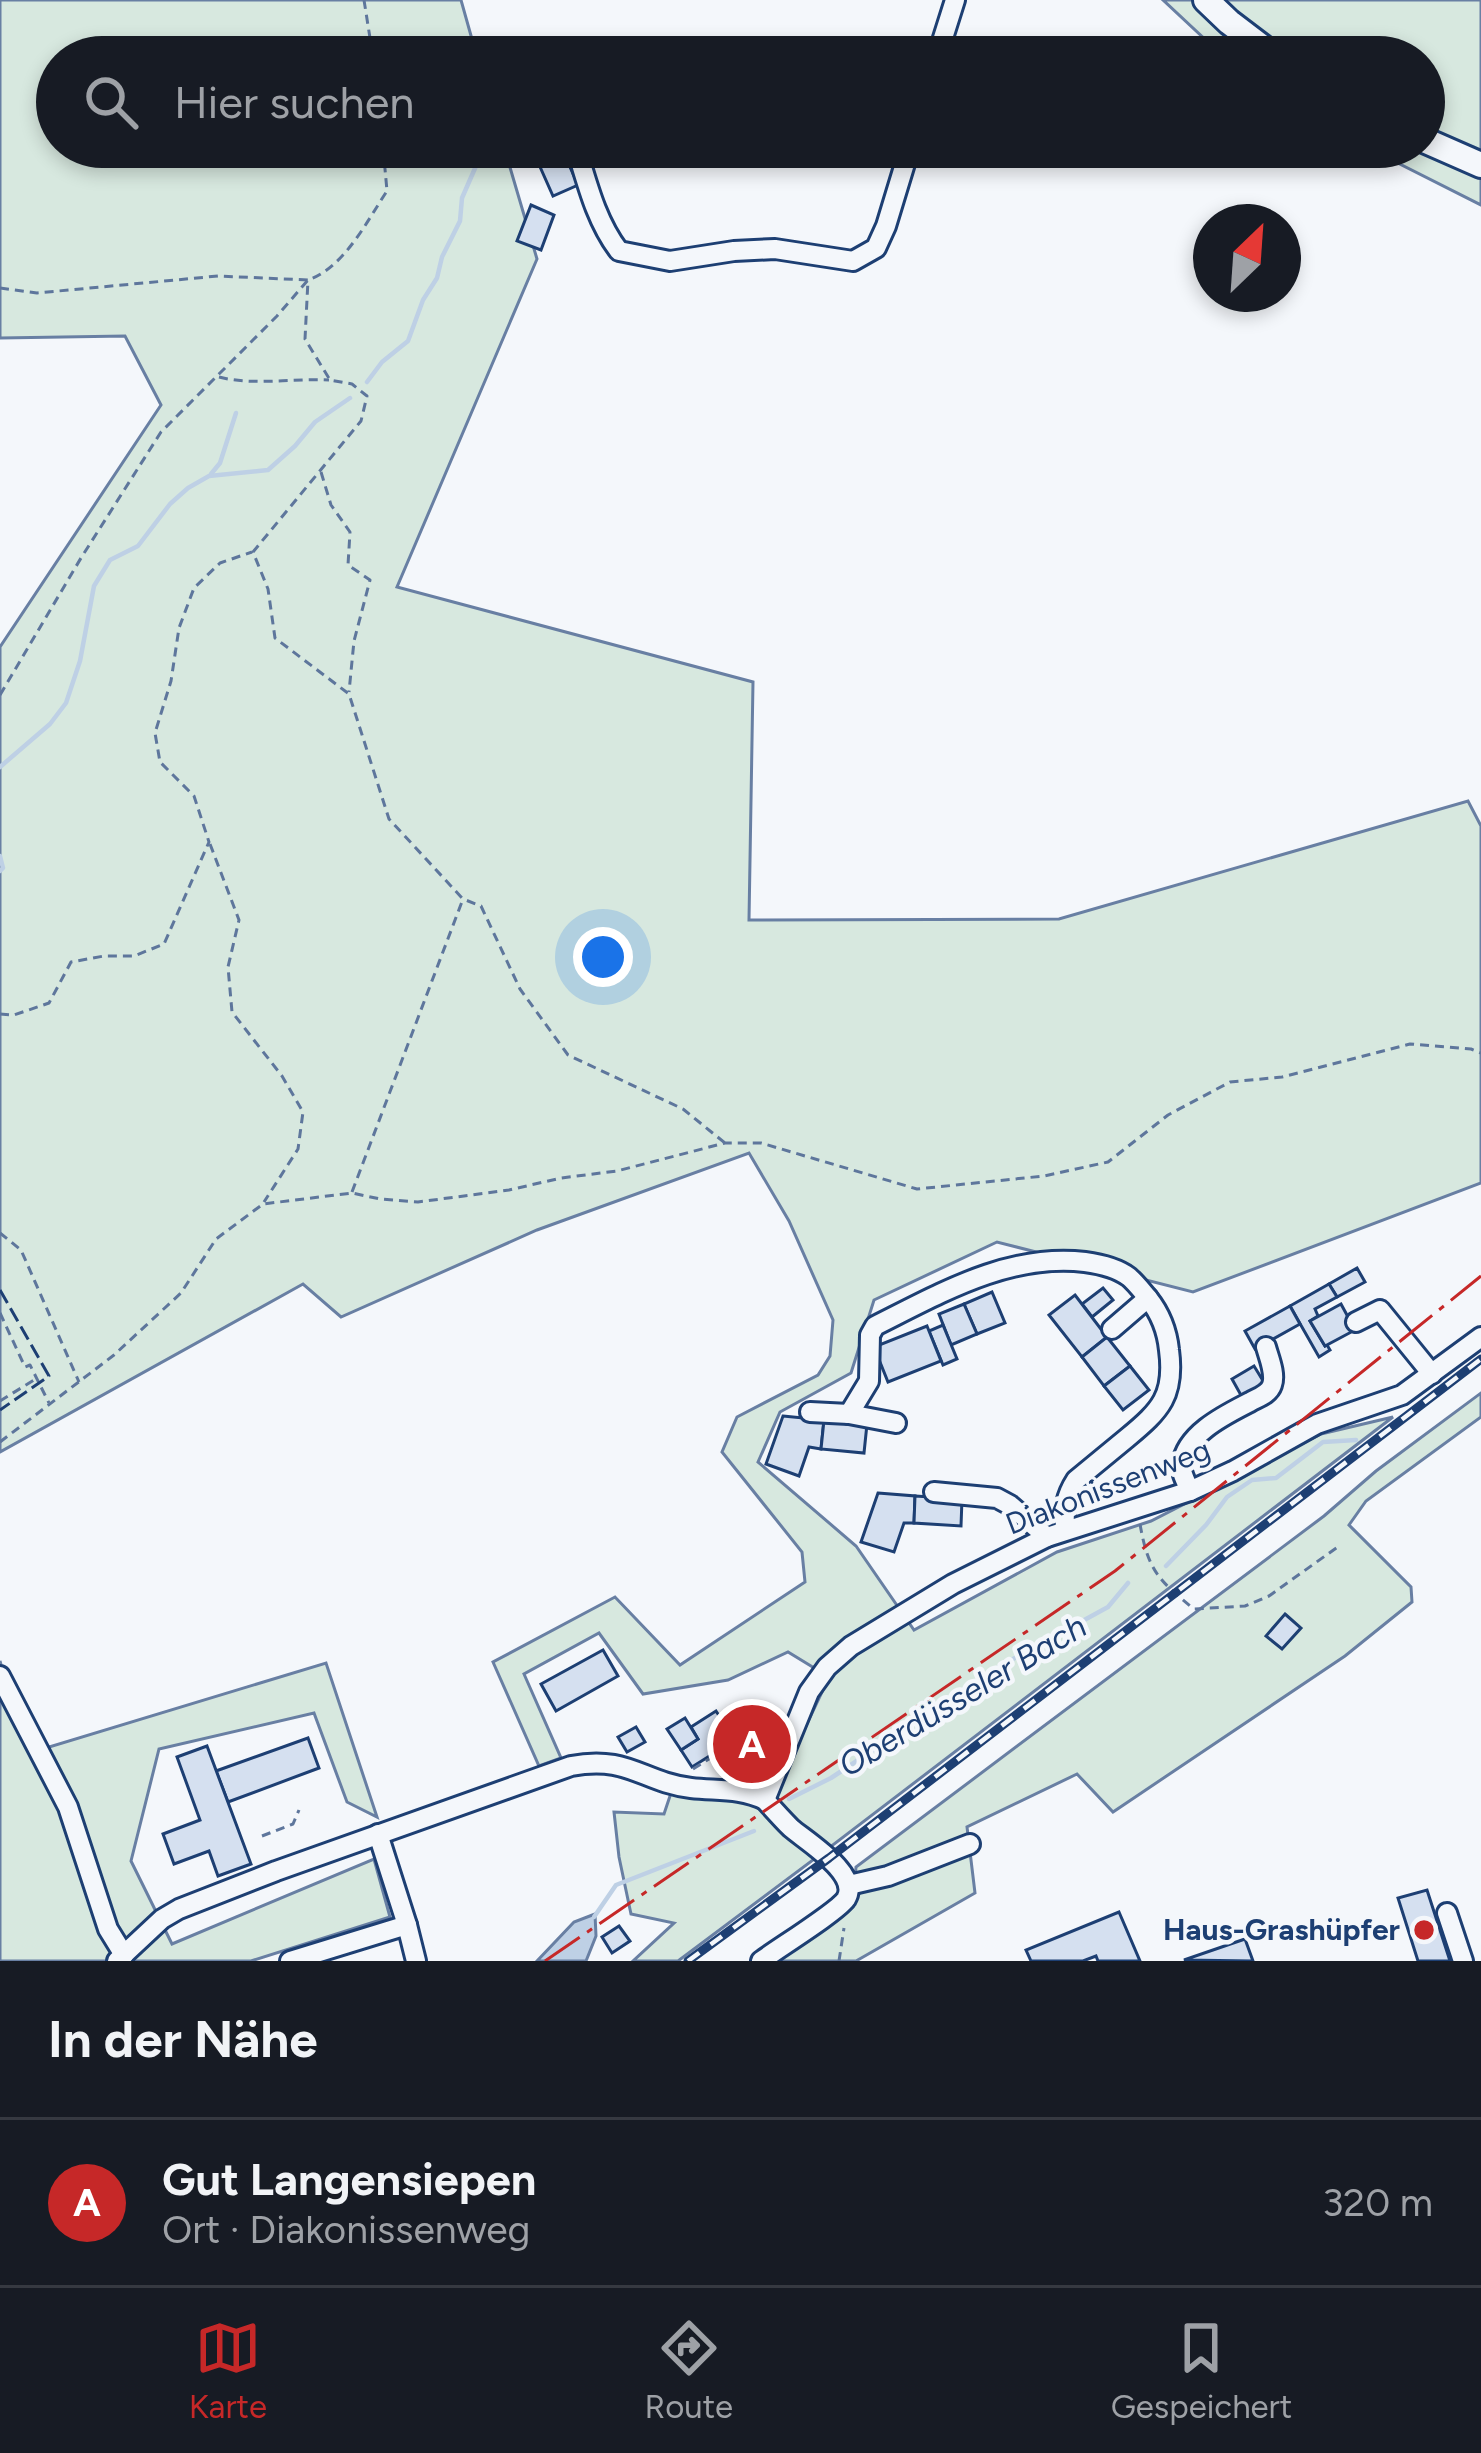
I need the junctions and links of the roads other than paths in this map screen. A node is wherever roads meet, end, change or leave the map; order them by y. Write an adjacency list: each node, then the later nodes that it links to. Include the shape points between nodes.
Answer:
1 (955, 0): 3 (street)
2 (1206, 0): 4 (main road)
3 (944, 36)
4 (1247, 36)
5 (1445, 149): 6 (main road)
6 (1481, 165)
7 (583, 168): 8 (street, via 619,250 670,261 775,249 853,261 876,248)
8 (904, 168)
9 (1148, 1298): 11 (street); 16 (street, via 1130,1278 1093,1263 1034,1262 986,1274 875,1326 869,1381); 20 (street, via 1168,1340 1168,1392 1153,1416 1076,1480)
10 (1356, 1322): 14 (street, via 1380,1310)
11 (1112, 1329)
12 (1481, 1336): 14 (street, Diakonissenweg)
13 (1266, 1347): 18 (street, via 1272,1386 1189,1448 1182,1462)
14 (1432, 1374): 18 (street, Diakonissenweg)
15 (810, 1412): 16 (street)
16 (849, 1414): 17 (street)
17 (896, 1423)
18 (1190, 1491): 20 (street, Diakonissenweg)
19 (934, 1492): 20 (street, via 997,1498)
20 (1056, 1533): 22 (street, Diakonissenweg, via 953,1583 827,1667)
21 (0, 1676): 29 (street, via 68,1807)
22 (765, 1800): 23 (street, via 590,1762); 25 (street)
23 (378, 1834): 27 (street); 29 (street, via 179,1909)
24 (970, 1844): 25 (street)
25 (849, 1885): 32 (street, via 845,1900)
26 (1447, 1913): 33 (street)
27 (407, 1925): 28 (street); 31 (street)
28 (315, 1957): 30 (street)
29 (120, 1958)
30 (290, 1961)
31 (416, 1961)
32 (760, 1961)
33 (1462, 1961)

